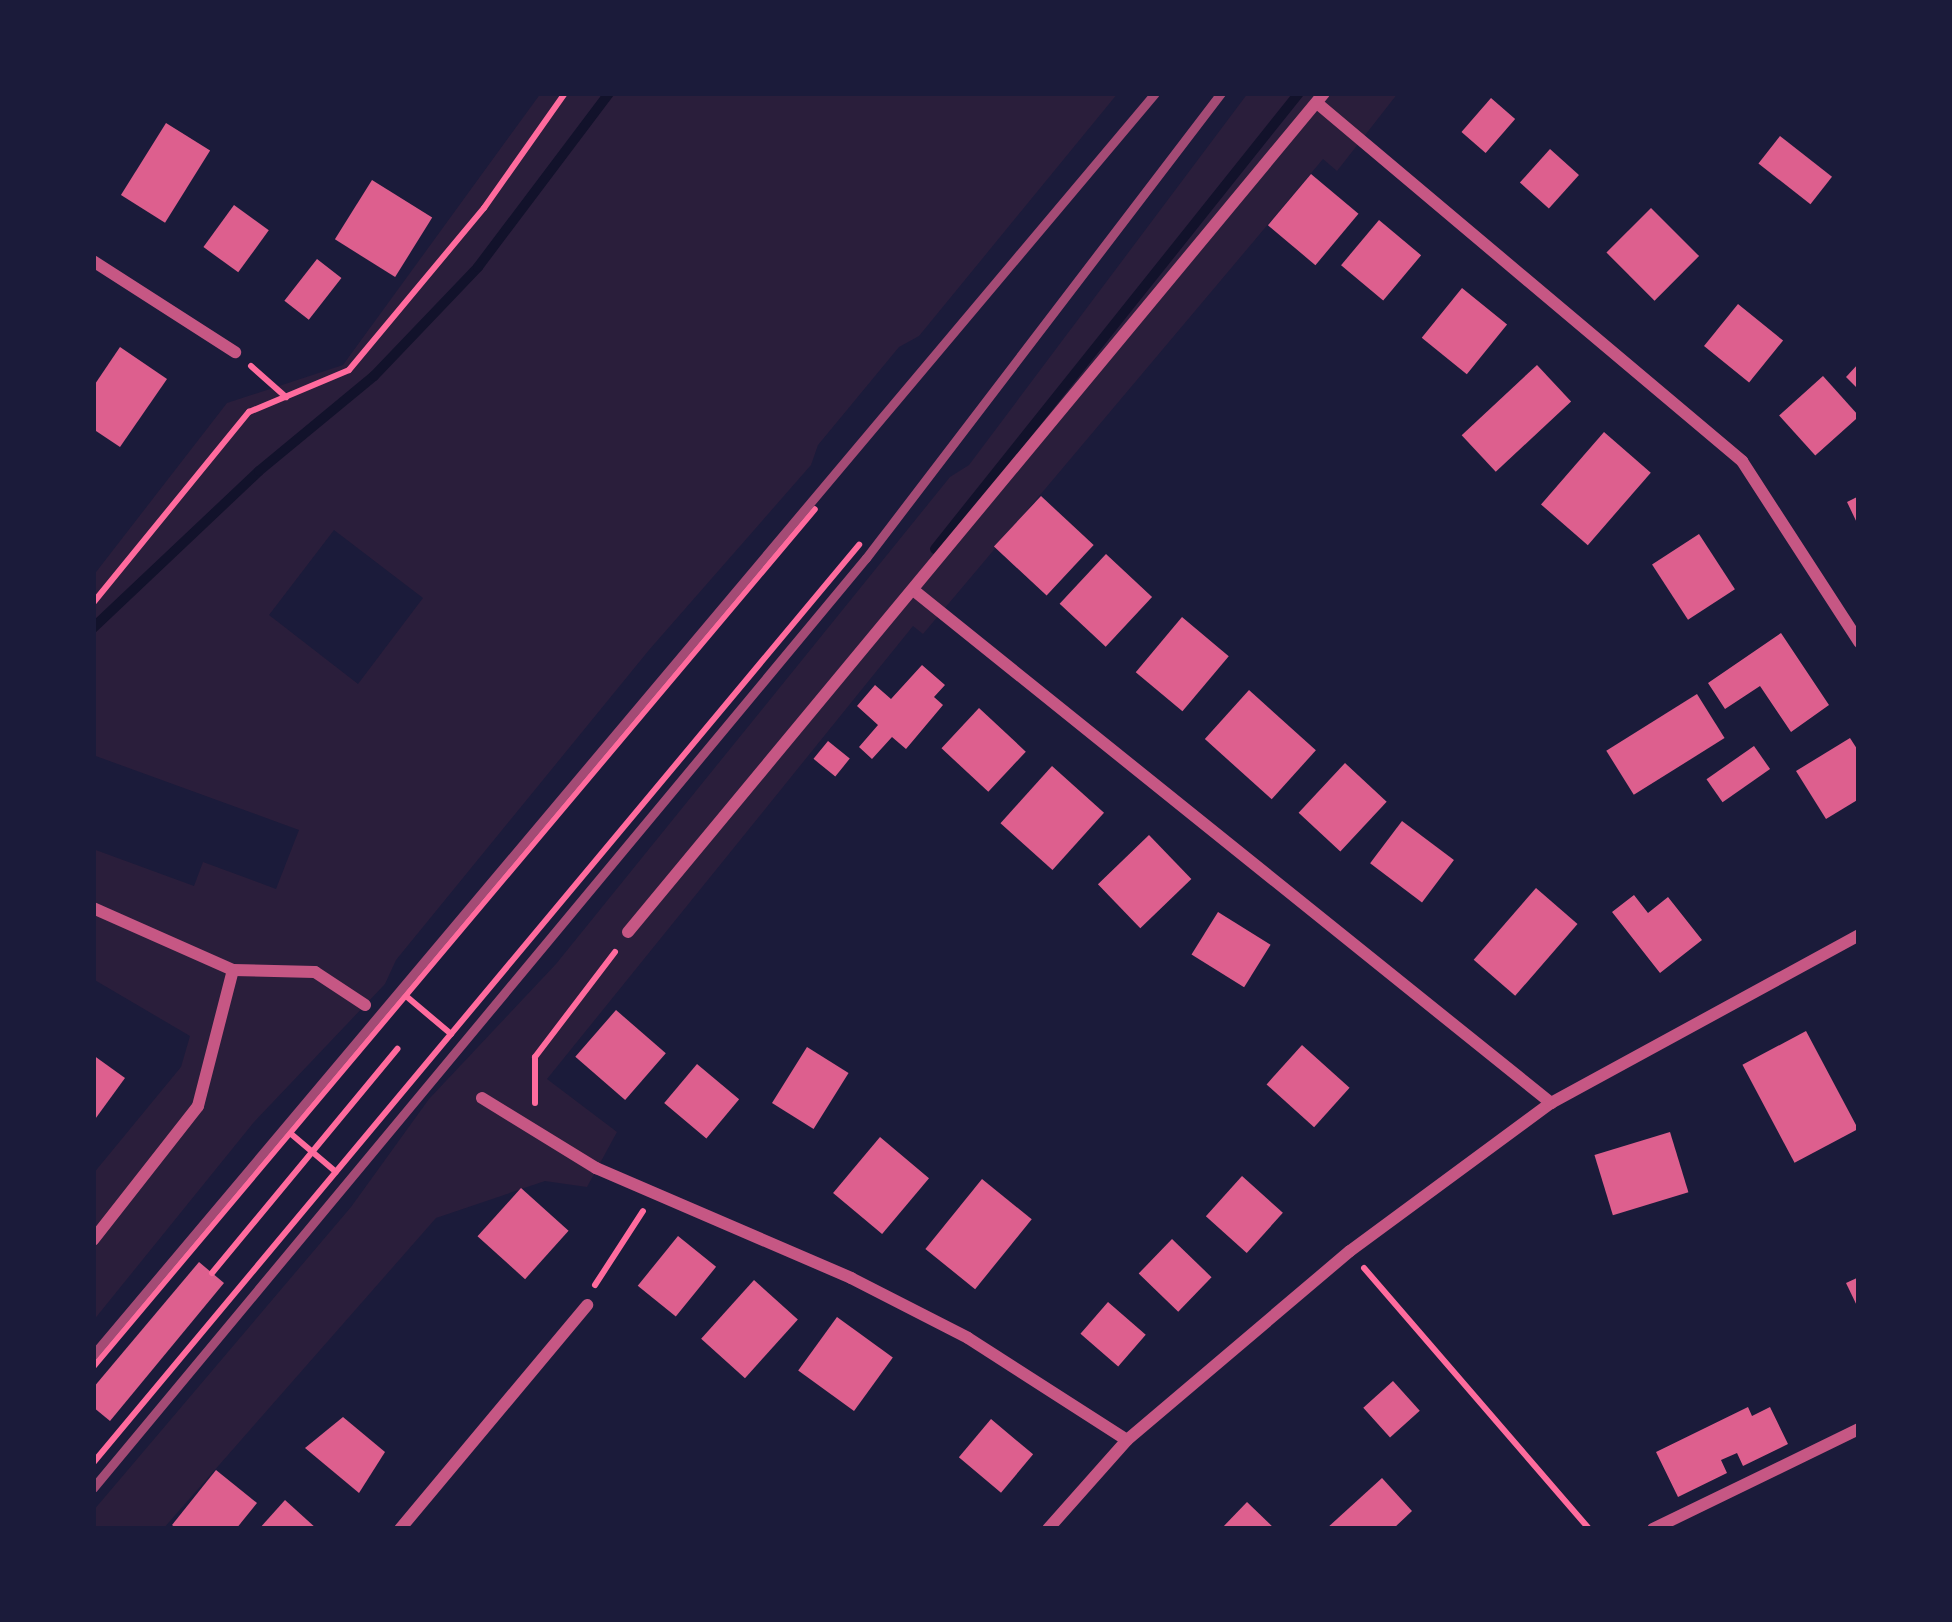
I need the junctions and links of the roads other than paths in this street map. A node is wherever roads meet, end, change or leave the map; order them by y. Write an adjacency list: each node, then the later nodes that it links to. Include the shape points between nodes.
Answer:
1 (1321, 98): 4 (street); 5 (street, via 1742,460)
2 (93, 262): 3 (street)
3 (235, 352)
4 (917, 593): 7 (street); 12 (street)
5 (1859, 642)
6 (93, 908): 9 (street)
7 (628, 932)
8 (1859, 935): 12 (street)
9 (232, 970): 10 (street, via 315,972); 13 (street, via 198,1106)
10 (365, 1005)
11 (482, 1098): 16 (street, via 538,1137 968,1338)
12 (1551, 1103): 16 (street, via 1350,1251)
13 (93, 1240)
14 (587, 1305): 17 (street)
15 (1859, 1429): 19 (street)
16 (1126, 1440): 18 (street)
17 (400, 1529)
18 (1048, 1529)
19 (1652, 1529)

